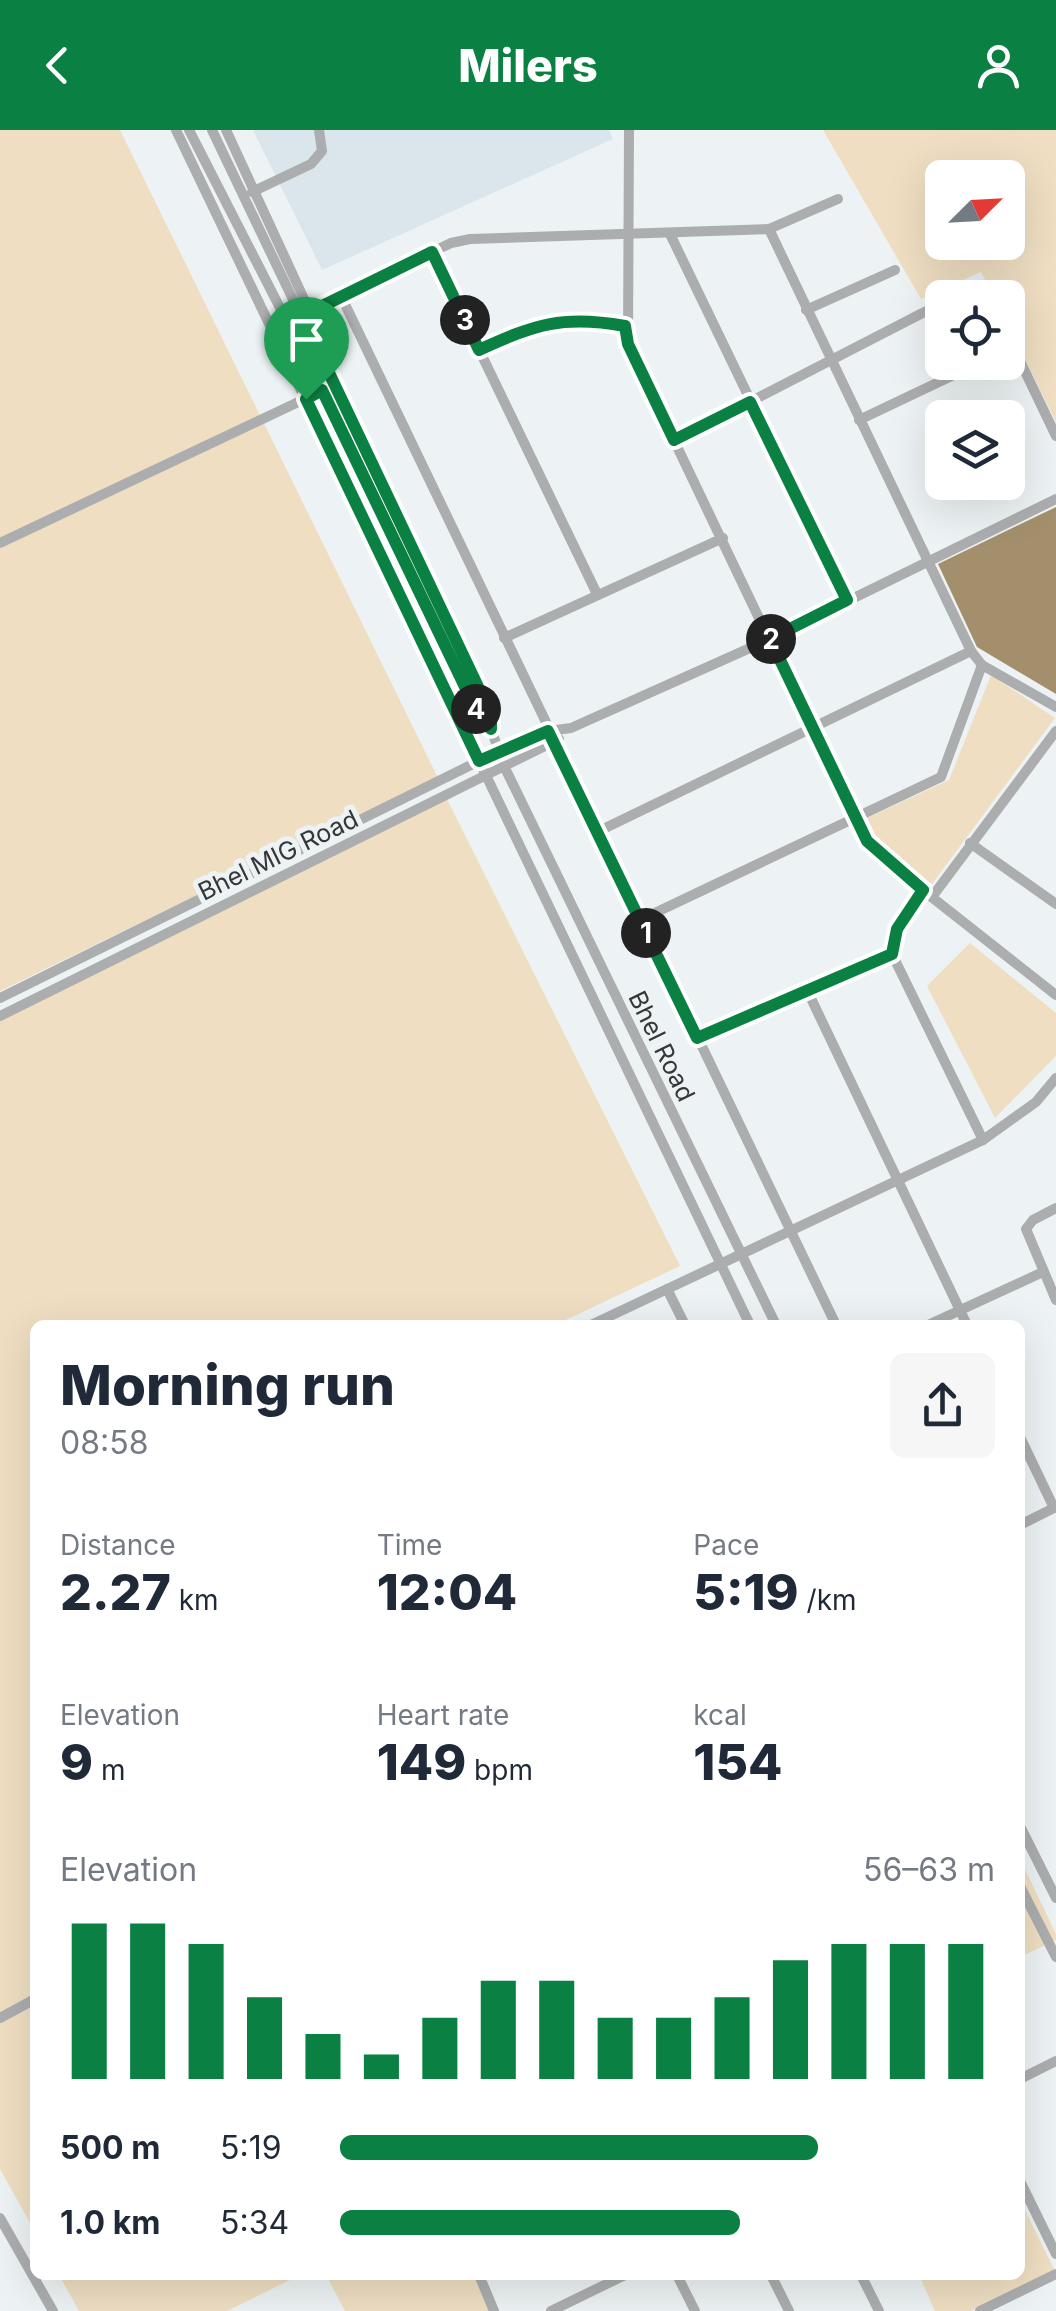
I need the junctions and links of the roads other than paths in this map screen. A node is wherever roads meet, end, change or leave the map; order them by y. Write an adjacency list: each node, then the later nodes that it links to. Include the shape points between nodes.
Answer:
1 (176, 130): 24 (street)
2 (189, 130): 23 (street, Bhel Road)
3 (212, 130): 7 (street, Bhel Road)
4 (226, 130): 7 (street)
5 (320, 130): 7 (street, via 322,152 311,164)
6 (629, 130): 10 (street)
7 (249, 193): 17 (street, Bhel Road)
8 (838, 199): 9 (street)
9 (768, 229): 11 (street); 15 (street)
10 (631, 233): 11 (street); 12 (street, via 493,236); 18 (street)
11 (670, 234): 25 (street)
12 (432, 252): 14 (street); 19 (street)
13 (895, 270): 15 (street)
14 (341, 296): 17 (street); 35 (street)
15 (806, 310): 20 (street)
16 (925, 312): 20 (street)
17 (306, 314): 42 (street, Bhel Road, via 491,714)
18 (625, 326): 19 (street, via 560,320); 28 (street)
19 (479, 350): 33 (street)
20 (830, 360): 25 (street); 26 (street)
21 (1025, 375): 27 (street)
22 (942, 380): 26 (street)
23 (322, 390): 24 (street); 42 (street, Bhel Road)
24 (306, 399): 31 (street); 47 (street)
25 (750, 402): 28 (street); 34 (street)
26 (859, 420): 32 (street)
27 (1056, 436)
28 (674, 440): 30 (street)
29 (1056, 500): 32 (street, Bhel MIG Road)
30 (723, 538): 33 (street); 36 (street)
31 (0, 543)
32 (925, 561): 34 (street, Bhel MIG Road); 37 (street)
33 (597, 594): 35 (street)
34 (847, 600): 36 (street, Bhel MIG Road)
35 (504, 638): 43 (street)
36 (770, 639): 40 (street, Bhel MIG Road); 41 (street)
37 (971, 650): 38 (street); 41 (street)
38 (982, 665): 39 (street); 50 (street, via 940,776)
39 (1056, 708)
40 (571, 728): 43 (street, Bhel MIG Road); 45 (street, Bhel MIG Road)
41 (814, 728): 50 (street); 51 (street)
42 (491, 729): 46 (street, Bhel Road)
43 (548, 731): 45 (street); 46 (street, Bhel MIG Road)
44 (1056, 731): 52 (street)
45 (554, 743): 48 (street, Bhel MIG Road); 51 (street)
46 (498, 753): 47 (street, Bhel MIG Road); 48 (street, Bhel Road)
47 (479, 761): 49 (street); 59 (street, Bhel MIG Road)
48 (504, 768): 49 (street, Bhel MIG Road); 67 (street, Bhel Road)
49 (486, 776): 60 (street, Bhel MIG Road); 68 (street)
50 (854, 817): 53 (street, via 882,858); 55 (street)
51 (597, 832): 55 (street)
52 (970, 843): 53 (street); 54 (street)
53 (928, 894): 56 (street, via 897,929); 58 (street)
54 (1056, 904)
55 (640, 920): 61 (street)
56 (892, 954): 57 (street); 63 (street)
57 (807, 990): 61 (street); 64 (street)
58 (1056, 995)
59 (0, 998)
60 (0, 1016)
61 (697, 1038): 66 (street)
62 (1056, 1078): 63 (street, via 1036,1102)
63 (982, 1140): 64 (street)
64 (898, 1180): 66 (street); 72 (street)
65 (1056, 1208): 69 (street, via 1026,1229)
66 (791, 1232): 67 (street); 77 (street)
67 (741, 1254): 68 (street); 76 (street, Bhel Road)
68 (721, 1264): 70 (street); 75 (street)
69 (1043, 1272): 71 (street); 72 (street)
70 (667, 1289): 73 (street); 74 (street)
71 (1056, 1300)
72 (960, 1310): 78 (street); 79 (street)
73 (602, 1320)
74 (682, 1320)
75 (748, 1320)
76 (774, 1320)
77 (834, 1320)
78 (939, 1320)
79 (965, 1320)
80 (1025, 1446): 81 (street)
81 (1055, 1508): 82 (street)
82 (1025, 1522)
83 (1025, 1836): 85 (street)
84 (1025, 1896): 86 (street)
85 (1056, 1898)
86 (1056, 1957)
87 (30, 2002): 88 (street)
88 (0, 2018)
89 (1056, 2061): 90 (street)
90 (1025, 2077)
91 (1025, 2190): 93 (street)
92 (0, 2218): 94 (street)
93 (1056, 2254)
94 (30, 2271)
95 (1056, 2274): 108 (street)
96 (35, 2280): 102 (street)
97 (481, 2280): 103 (street)
98 (614, 2280): 104 (street)
99 (679, 2280): 105 (street)
100 (774, 2280): 106 (street)
101 (864, 2280): 107 (street)
102 (53, 2311)
103 (494, 2311)
104 (552, 2311)
105 (694, 2311)
106 (789, 2311)
107 (879, 2311)
108 (980, 2311)

